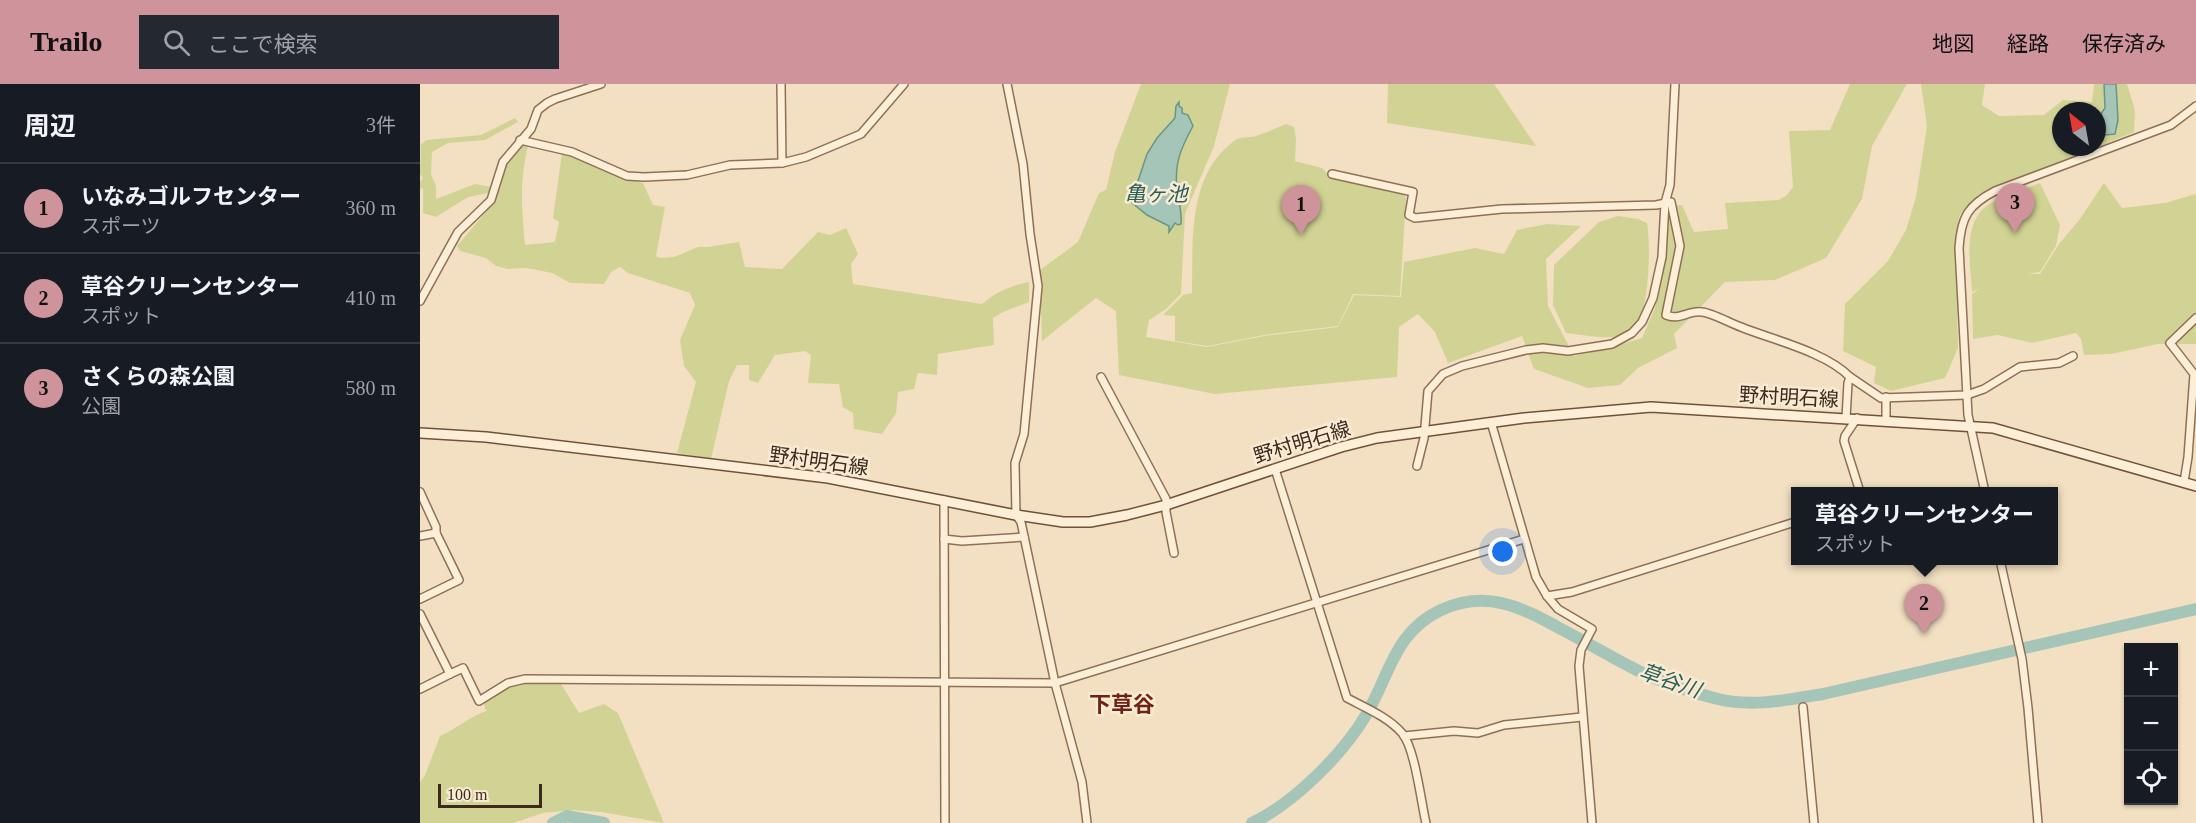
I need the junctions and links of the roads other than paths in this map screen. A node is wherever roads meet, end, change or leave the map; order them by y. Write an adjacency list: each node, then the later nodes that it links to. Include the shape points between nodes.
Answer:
1 (601, 84): 7 (street, via 547,103 538,110 531,129)
2 (781, 84): 8 (street)
3 (904, 84): 8 (street, via 861,134 806,158)
4 (1007, 84): 34 (street, via 1023,164 1038,286 1024,434 1015,463)
5 (1675, 84): 10 (street, via 1670,185)
6 (2196, 106): 16 (street, via 2171,125 1995,191 1967,212 1959,248)
7 (520, 140): 8 (street, via 572,152 627,176 687,175 730,165); 11 (street, via 503,162 491,200 458,232)
8 (782, 163)
9 (1332, 174): 10 (street, via 1413,192 1409,215 1415,218 1502,209)
10 (1665, 203): 15 (street, via 1671,202 1680,246 1666,315 1672,318 1701,312 1794,346 1833,364); 23 (street, via 1662,257 1653,298 1632,333 1598,347 1568,351 1543,348 1503,354 1443,374 1428,391)
11 (420, 301)
12 (2196, 318): 27 (street, via 2170,343 2194,374)
13 (2073, 356): 16 (street, via 2058,363 2020,368)
14 (1101, 377): 33 (street)
15 (1850, 377): 17 (street, via 1881,398); 18 (street)
16 (1967, 395): 17 (street); 22 (street)
17 (1886, 397): 20 (street)
18 (1846, 418): 19 (main road, 野村明石線); 21 (main road, 野村明石線, via 1651,407)
19 (1857, 418): 20 (main road, 野村明石線); 29 (street, via 1844,441)
20 (1886, 420): 22 (main road, 野村明石線)
21 (1491, 422): 23 (main road, 野村明石線); 40 (street)
22 (1970, 426): 27 (main road, 野村明石線, via 1993,428); 30 (street)
23 (1425, 430): 25 (street); 26 (main road, 野村明石線, via 1350,445)
24 (420, 433): 32 (main road, 野村明石線, via 486,437 828,478)
25 (1417, 466)
26 (1275, 469): 33 (main road, 野村明石線); 45 (street)
27 (2184, 482): 28 (main road, 野村明石線)
28 (2196, 486)
29 (1858, 487)
30 (1984, 487)
31 (420, 492): 36 (street)
32 (944, 500): 34 (main road, 野村明石線); 39 (street)
33 (1166, 505): 34 (main road, 野村明石線, via 1090,522); 41 (street)
34 (1016, 515): 38 (street)
35 (1791, 523): 43 (street, via 1572,592)
36 (436, 533): 37 (street); 44 (street, via 459,580)
37 (420, 536)
38 (1024, 537): 39 (street); 49 (street)
39 (944, 539): 48 (street)
40 (1524, 539): 43 (street, via 1536,577); 45 (street)
41 (1174, 553)
42 (2001, 565): 59 (street, via 2022,659)
43 (1547, 596): 52 (street, via 1558,609 1592,629 1581,650 1579,666)
44 (420, 599)
45 (1318, 602): 49 (street); 53 (street, via 1347,698 1383,717)
46 (420, 614): 47 (street)
47 (450, 674): 48 (street, via 463,668 479,701 508,683 525,680); 50 (street)
48 (944, 683): 49 (street); 54 (street)
49 (1056, 683): 55 (street, via 1082,782)
50 (420, 689)
51 (1803, 707): 58 (street)
52 (1582, 717): 53 (street, via 1504,724 1478,733); 57 (street)
53 (1404, 736): 56 (street, via 1417,774)
54 (945, 823)
55 (1087, 823)
56 (1426, 823)
57 (1592, 823)
58 (1814, 823)
59 (2038, 823)

